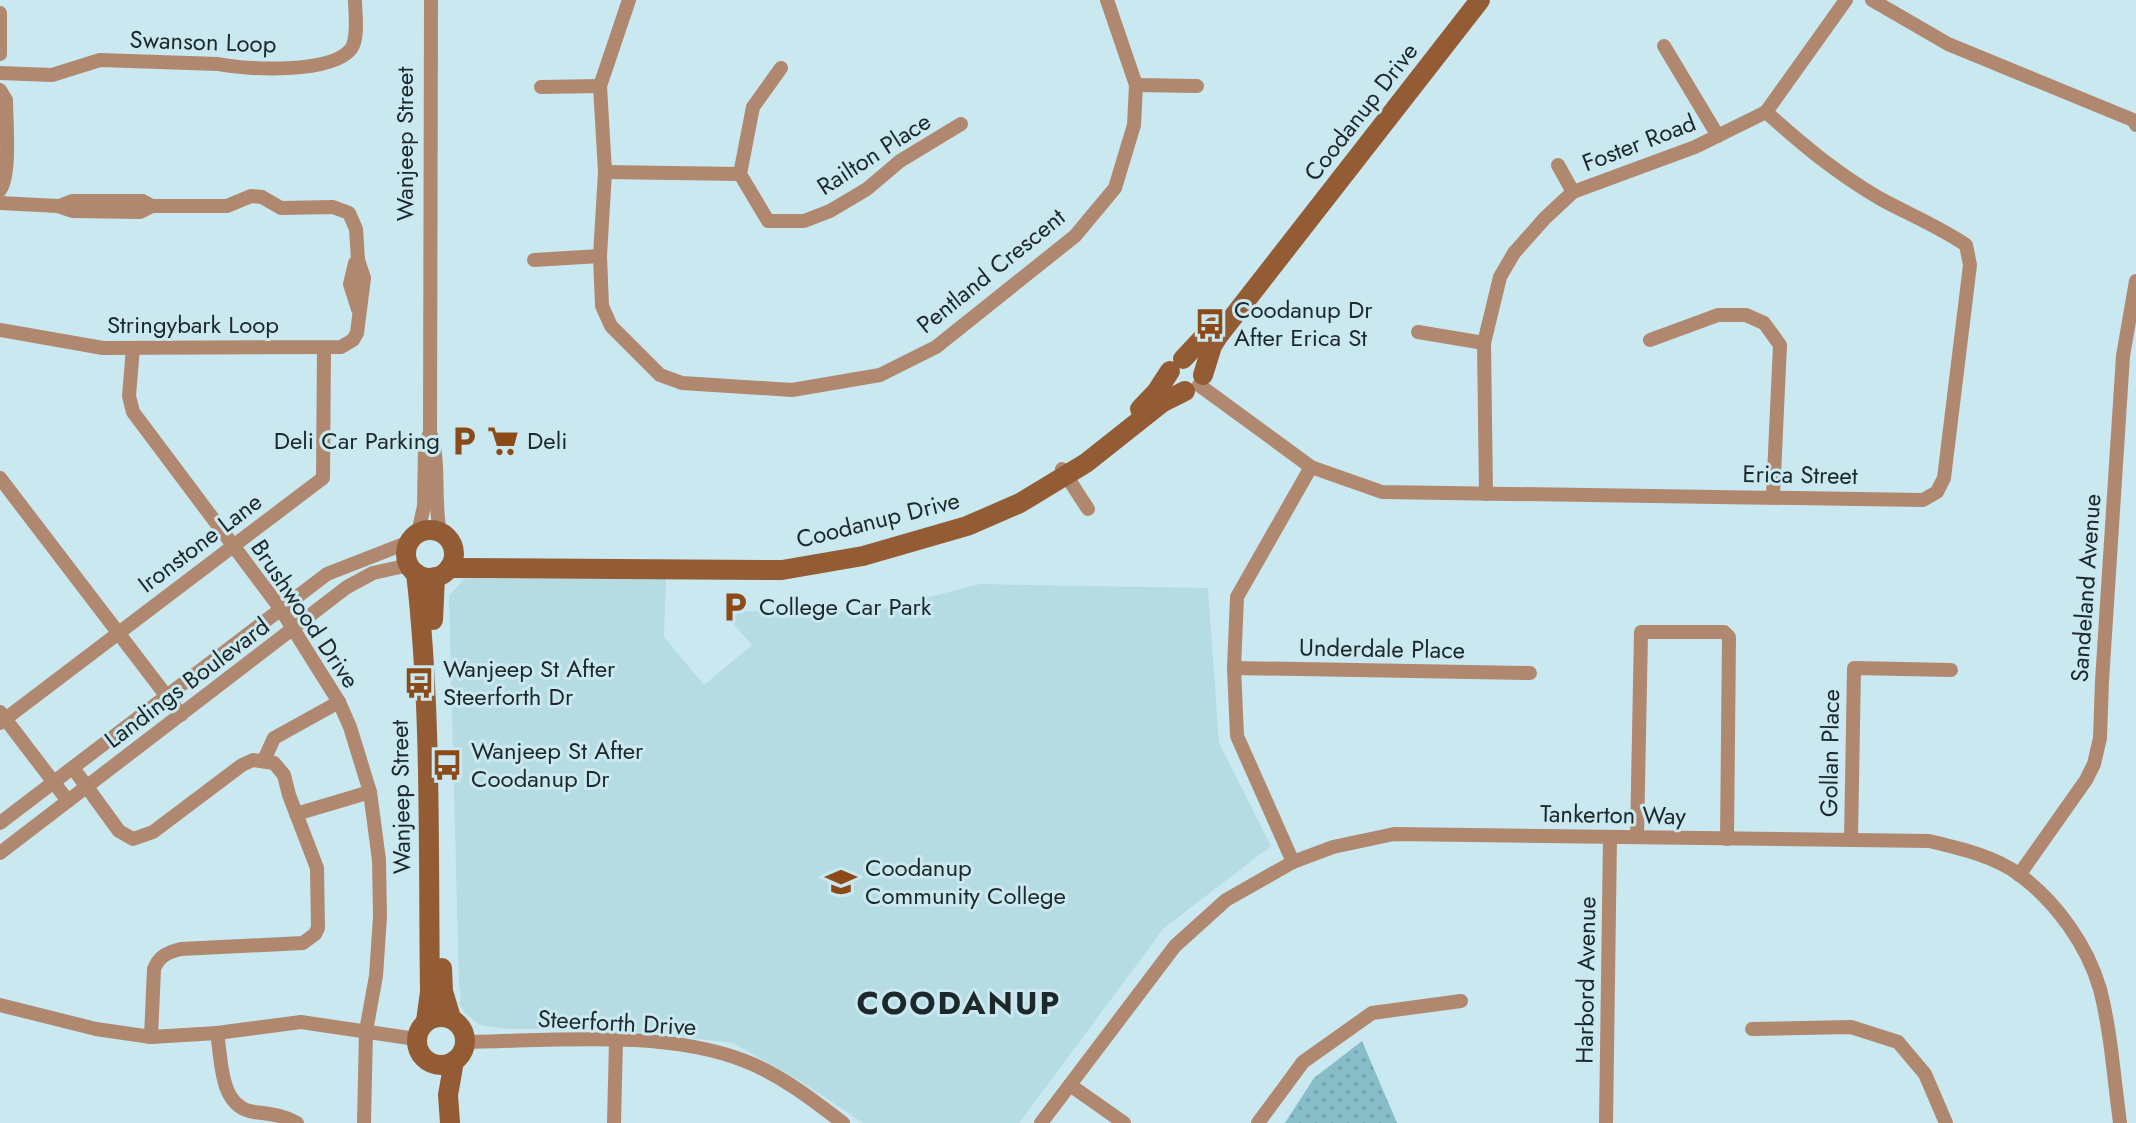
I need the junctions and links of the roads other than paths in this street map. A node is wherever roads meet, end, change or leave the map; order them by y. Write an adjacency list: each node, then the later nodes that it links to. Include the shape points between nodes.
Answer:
1 (355, 0): 13 (street, Swanson Loop, via 352,48 337,61 319,66 237,68 100,60 52,75)
2 (431, 0): 40 (street, Wanjeep Street)
3 (629, 0): 15 (street, Pentland Crescent)
4 (1107, 0): 14 (street, Pentland Crescent)
5 (1469, 0): 38 (main road, Coodanup Drive, via 1210,332)
6 (1480, 0): 39 (main road, Coodanup Drive, via 1219,335)
7 (1846, 0): 19 (street, Foster Road)
8 (1872, 0): 21 (street, via 1948,44)
9 (0, 13): 11 (street)
10 (1664, 46): 22 (street)
11 (0, 54)
12 (781, 68): 25 (street, via 753,107)
13 (0, 73)
14 (1136, 85): 16 (street); 29 (street, Pentland Crescent, via 1134,125 1115,188 1075,236 936,347 880,375 792,390 682,383 660,375 611,326 602,306)
15 (600, 86): 17 (street); 24 (street, Pentland Crescent)
16 (1197, 86)
17 (541, 87)
18 (0, 90): 26 (street, via 6,100)
19 (1766, 112): 22 (street, Foster Road); 45 (street, Erica Street, via 1823,163 1966,245 1970,265 1944,478 1937,492 1923,500)
20 (961, 124): 25 (street, Railton Place, via 847,202 804,221 768,221)
21 (2136, 125)
22 (1718, 136): 27 (street, Foster Road)
23 (1558, 165): 27 (street)
24 (605, 172): 25 (street); 29 (street, Pentland Crescent)
25 (740, 174)
26 (0, 190)
27 (1573, 192): 35 (street, Foster Road, via 1514,253 1500,277)
28 (0, 203): 37 (street, Stringybark Loop, via 140,212 152,206 219,207 251,196 281,208 333,207 349,213 364,278 357,333 341,347)
29 (600, 256): 30 (street)
30 (534, 260)
31 (2136, 281): 75 (street, Sandeland Avenue, via 2123,356 2100,738 2086,780)
32 (0, 330): 36 (street, Stringybark Loop, via 103,348)
33 (1418, 332): 35 (street)
34 (1650, 340): 45 (street, via 1718,315 1746,315 1764,323 1780,345)
35 (1484, 343): 44 (street, Foster Road)
36 (133, 348): 37 (street, Stringybark Loop); 49 (street, Brushwood Drive, via 133,412)
37 (324, 348): 49 (street, Ironstone Lane, via 323,478)
38 (1176, 365): 39 (main road, via 1172,382); 39 (main road, via 1196,361); 42 (main road, Coodanup Drive, via 1143,406)
39 (1196, 383): 41 (street, Erica Street); 42 (main road, Coodanup Drive, via 1163,402 1106,449)
40 (430, 432): 47 (street, Wanjeep Street, via 436,449); 48 (street, Wanjeep Street, via 424,506)
41 (1311, 467): 44 (street, Erica Street, via 1382,492); 54 (street, via 1237,597)
42 (1065, 472): 46 (street); 50 (main road, Coodanup Drive, via 952,523 817,556 718,561 489,558)
43 (0, 478): 53 (street)
44 (1486, 494): 45 (street, Erica Street)
45 (1773, 496)
46 (1088, 509)
47 (440, 532): 48 (main road, via 425,530); 50 (main road, via 450,540)
48 (414, 537): 50 (main road, via 406,557); 51 (street, Landings Boulevard, via 327,574)
49 (233, 545): 51 (street, Brushwood Drive); 53 (street, Ironstone Lane)
50 (432, 567): 52 (street, Landings Boulevard, via 373,573); 78 (main road, Wanjeep Street, via 443,991); 80 (main road, Wanjeep Street, via 425,671 430,992)
51 (280, 608): 52 (street, Brushwood Drive); 57 (street, Landings Boulevard)
52 (294, 629): 58 (street, Brushwood Drive); 59 (street, Landings Boulevard)
53 (118, 633): 57 (street); 60 (street, Ironstone Lane)
54 (1234, 668): 56 (street, Underdale Place); 74 (street, via 1237,736)
55 (1951, 670): 72 (street, Gollan Place, via 1854,668)
56 (1530, 673)
57 (167, 696): 59 (street); 62 (street, Landings Boulevard)
58 (339, 702): 61 (street, via 274,738); 65 (street, Brushwood Drive)
59 (181, 715): 64 (street, Landings Boulevard)
60 (2, 718): 63 (street)
61 (264, 760): 64 (street, via 242,765 153,832 133,839 119,831); 67 (street, via 280,767)
62 (73, 768): 63 (street, Landings Boulevard); 64 (street)
63 (54, 783): 66 (street); 68 (street, Landings Boulevard)
64 (86, 787): 66 (street, Landings Boulevard)
65 (370, 792): 67 (street); 81 (street, Brushwood Drive, via 380,917)
66 (68, 801): 73 (street, Landings Boulevard)
67 (296, 814): 83 (street, via 317,868 315,934 295,945 202,946 169,952 154,969)
68 (0, 823)
69 (1610, 837): 70 (street, Tankerton Way); 74 (street, Tankerton Way, via 1394,834); 98 (street, Harbord Avenue)
70 (1637, 837): 71 (street, Tankerton Way); 71 (street, via 1641,632 1724,632 1729,637)
71 (1727, 839): 72 (street, Tankerton Way)
72 (1851, 839): 75 (street, Tankerton Way, via 1929,841 1966,849)
73 (0, 853)
74 (1293, 862): 88 (street, Tankerton Way, via 1226,900 1192,928)
75 (2019, 875): 100 (street, Tankerton Way, via 2065,920 2089,959 2100,990)
76 (1461, 1001): 97 (street, via 1372,1013 1303,1062)
77 (0, 1005): 83 (street)
78 (451, 1018): 80 (main road, via 438,1016); 85 (main road, via 462,1028)
79 (1752, 1029): 99 (street, via 1851,1027 1898,1042 1925,1074)
80 (421, 1030): 81 (street); 87 (main road, via 419,1052)
81 (366, 1031): 82 (street, via 301,1022); 90 (street, Brushwood Drive)
82 (217, 1033): 83 (street); 89 (street, via 228,1094 236,1105)
83 (151, 1037)
84 (616, 1041): 85 (street, Steerforth Drive); 93 (street); 94 (street, Steerforth Drive, via 678,1044 747,1061)
85 (465, 1042): 86 (main road)
86 (454, 1061): 87 (main road); 92 (main road)
87 (429, 1062): 91 (main road)
88 (1070, 1085): 95 (street, Tankerton Way); 96 (street)
89 (297, 1123)
90 (364, 1123)
91 (437, 1123)
92 (450, 1123)
93 (614, 1123)
94 (843, 1123)
95 (1041, 1123)
96 (1124, 1123)
97 (1258, 1123)
98 (1606, 1123)
99 (1946, 1123)
100 (2120, 1123)

